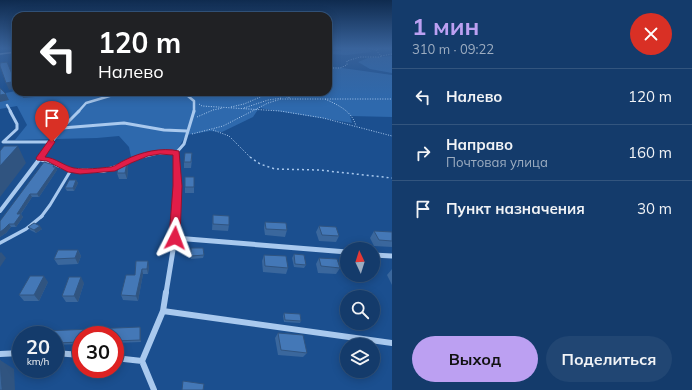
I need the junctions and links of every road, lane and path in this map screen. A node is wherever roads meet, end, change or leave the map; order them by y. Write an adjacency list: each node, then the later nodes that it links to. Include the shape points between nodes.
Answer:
1 (345, 66): 2 (path)
2 (332, 68)
3 (110, 96): 19 (street, via 86,103)
4 (188, 96): 10 (street)
5 (263, 96): 13 (path, via 244,104)
6 (285, 96): 7 (path)
7 (292, 98): 8 (path); 14 (path, via 268,100); 16 (path, via 268,103)
8 (323, 98): 9 (path); 18 (path, via 354,117)
9 (392, 99)
10 (194, 101): 12 (path, via 202,106); 17 (street)
11 (7, 105): 23 (street, via 17,129 4,142)
12 (209, 106): 13 (path); 15 (path)
13 (227, 107): 14 (path); 15 (path)
14 (241, 108): 16 (path)
15 (213, 110): 17 (path)
16 (256, 110): 18 (path, via 280,111); 20 (path)
17 (193, 118): 21 (street)
18 (356, 126): 22 (path)
19 (62, 128): 21 (street, via 124,123); 23 (street)
20 (211, 129): 21 (path); 27 (path, via 234,138 252,159 271,168)
21 (186, 133): 24 (street, via 184,144)
22 (392, 136)
23 (52, 142): 25 (street)
24 (176, 153): 26 (street, via 147,154 115,169); 29 (street, via 178,186)
25 (40, 158): 26 (street, via 49,159); 28 (street)
26 (71, 170): 30 (lane, via 48,210 35,224 14,238)
27 (392, 178)
28 (0, 211)
29 (175, 238): 31 (street); 34 (street)
30 (0, 243)
31 (340, 251)
32 (380, 255): 33 (street)
33 (392, 256)
34 (163, 311): 35 (street); 39 (street)
35 (392, 343)
36 (12, 353): 37 (street)
37 (0, 354)
38 (124, 359): 39 (street)
39 (142, 361): 40 (street)
40 (154, 390)

